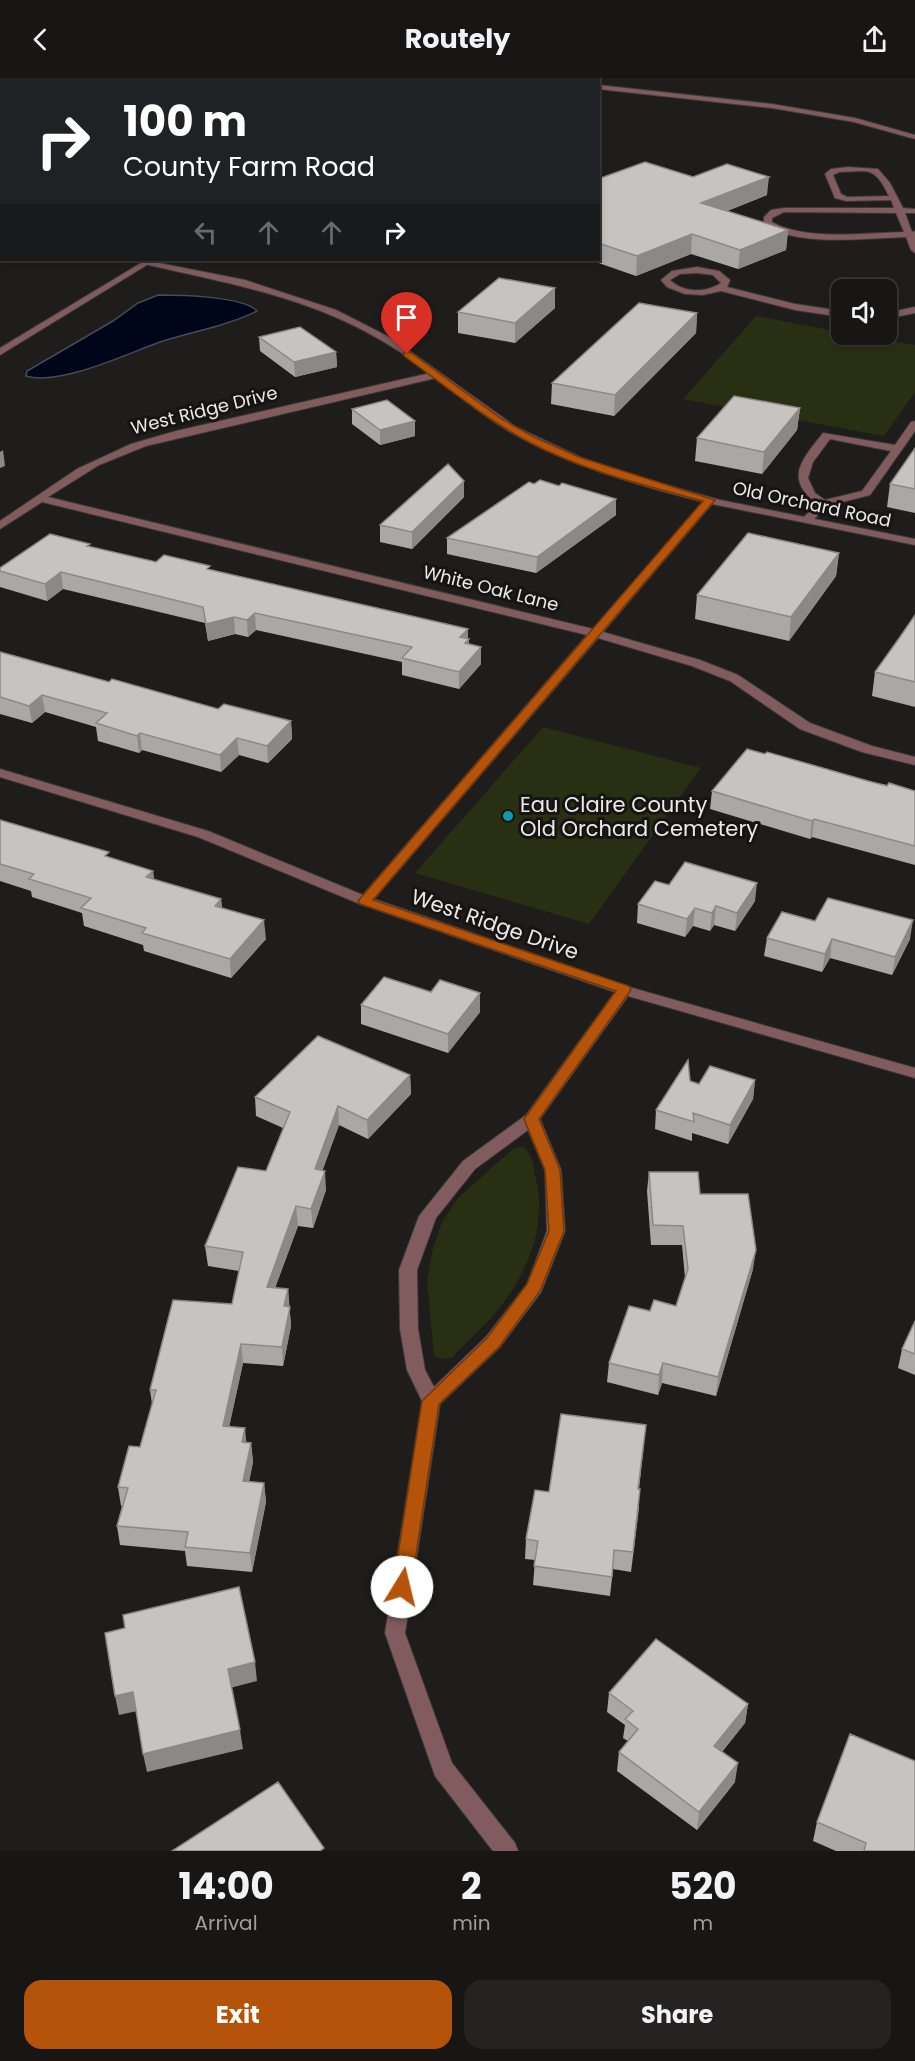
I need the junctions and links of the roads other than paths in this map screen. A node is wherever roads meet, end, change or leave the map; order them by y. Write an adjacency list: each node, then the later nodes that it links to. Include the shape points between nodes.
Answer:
1 (600, 87): 2 (street, via 772,106 855,120)
2 (915, 137)
3 (893, 198): 3 (street, via 875,171 838,170 828,174 838,196 846,199); 4 (street)
4 (899, 211): 5 (street); 6 (street); 6 (street, via 784,210 774,212 768,223 774,229 803,234)
5 (915, 211)
6 (912, 234): 7 (street)
7 (915, 248)
8 (149, 261): 13 (street); 14 (street, Old Orchard Road, via 246,282 320,306 359,322)
9 (722, 288): 9 (street, via 726,280 707,271 678,271 665,280 688,292); 11 (street)
10 (915, 311): 12 (street)
11 (831, 312)
12 (897, 314)
13 (0, 352)
14 (436, 375): 17 (street, West Ridge Drive, via 147,442 94,464); 18 (street, Old Orchard Road, via 531,439 576,459)
15 (915, 424): 16 (street)
16 (897, 449): 19 (street, via 866,493); 19 (street, via 827,435 803,468 809,496)
17 (40, 498): 21 (street, West Ridge Drive); 23 (street, White Oak Lane)
18 (710, 500): 20 (street, Old Orchard Road); 23 (street)
19 (823, 504): 20 (street)
20 (807, 520): 22 (street, Old Orchard Road)
21 (0, 526)
22 (915, 542)
23 (595, 634): 24 (street, White Oak Lane, via 724,674 805,726 867,749); 26 (street)
24 (915, 760)
25 (0, 773): 26 (street, West Ridge Drive, via 203,834)
26 (365, 901): 27 (street, West Ridge Drive)
27 (624, 990): 28 (street, West Ridge Drive); 29 (street)
28 (915, 1073)
29 (532, 1119): 30 (street, via 553,1170 556,1231 535,1287 493,1342); 30 (street, via 470,1165 428,1216 408,1270 409,1329 416,1370)
30 (431, 1401): 31 (street, via 395,1633 443,1769)
31 (507, 1851)

